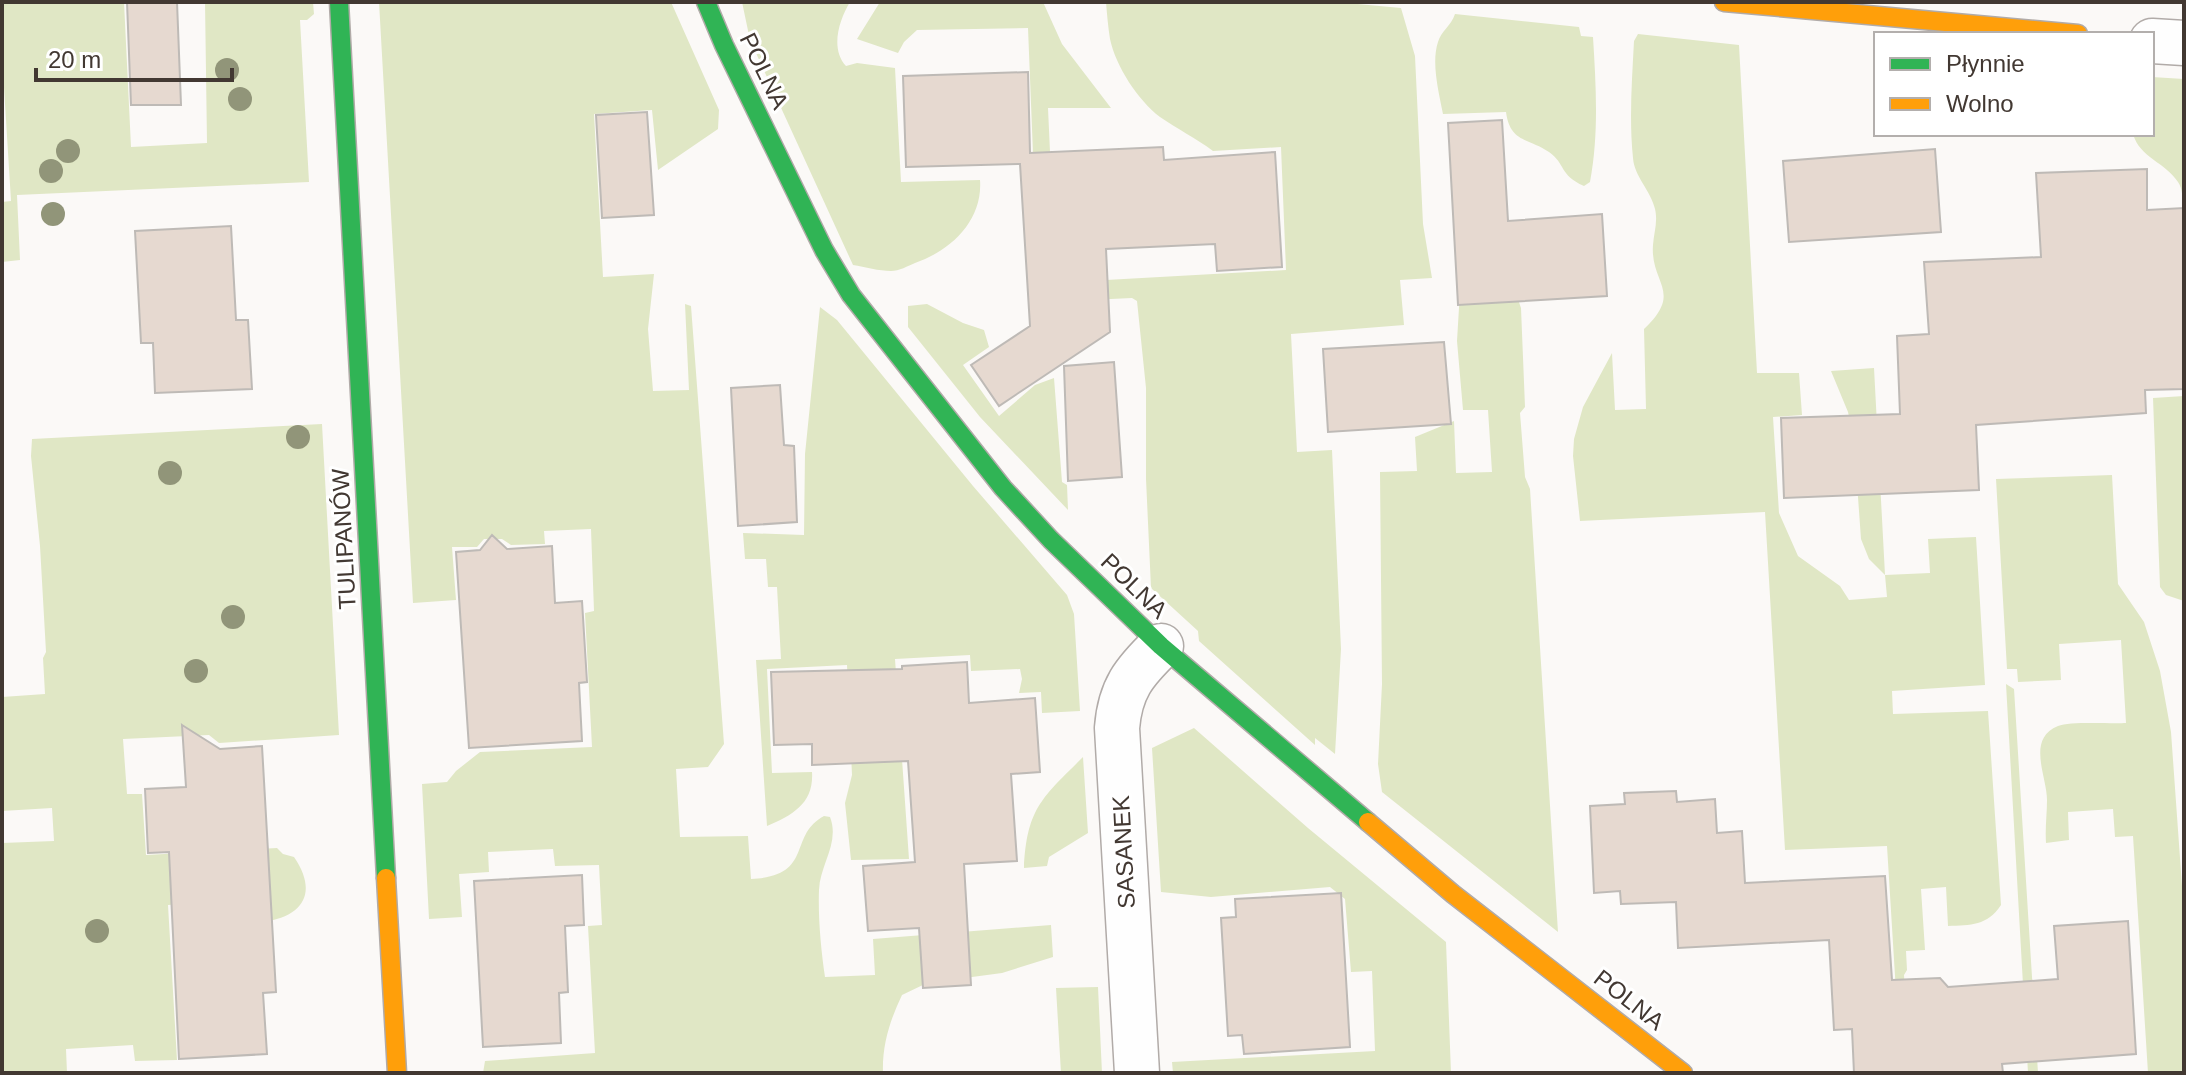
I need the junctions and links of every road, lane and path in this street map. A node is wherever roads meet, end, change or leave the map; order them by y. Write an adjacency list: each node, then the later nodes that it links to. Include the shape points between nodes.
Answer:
1 (339, 2): 8 (street, TULIPANÓW)
2 (706, 2): 7 (street, POLNA, via 824,250 851,295 1003,488)
3 (1724, 2): 4 (street)
4 (2056, 32)
5 (2154, 41): 6 (street)
6 (2184, 43)
7 (1161, 646): 9 (street, SASANEK, via 1124,692 1117,728); 10 (street, POLNA, via 1453,894)
8 (397, 1073)
9 (1137, 1073)
10 (1683, 1073)

